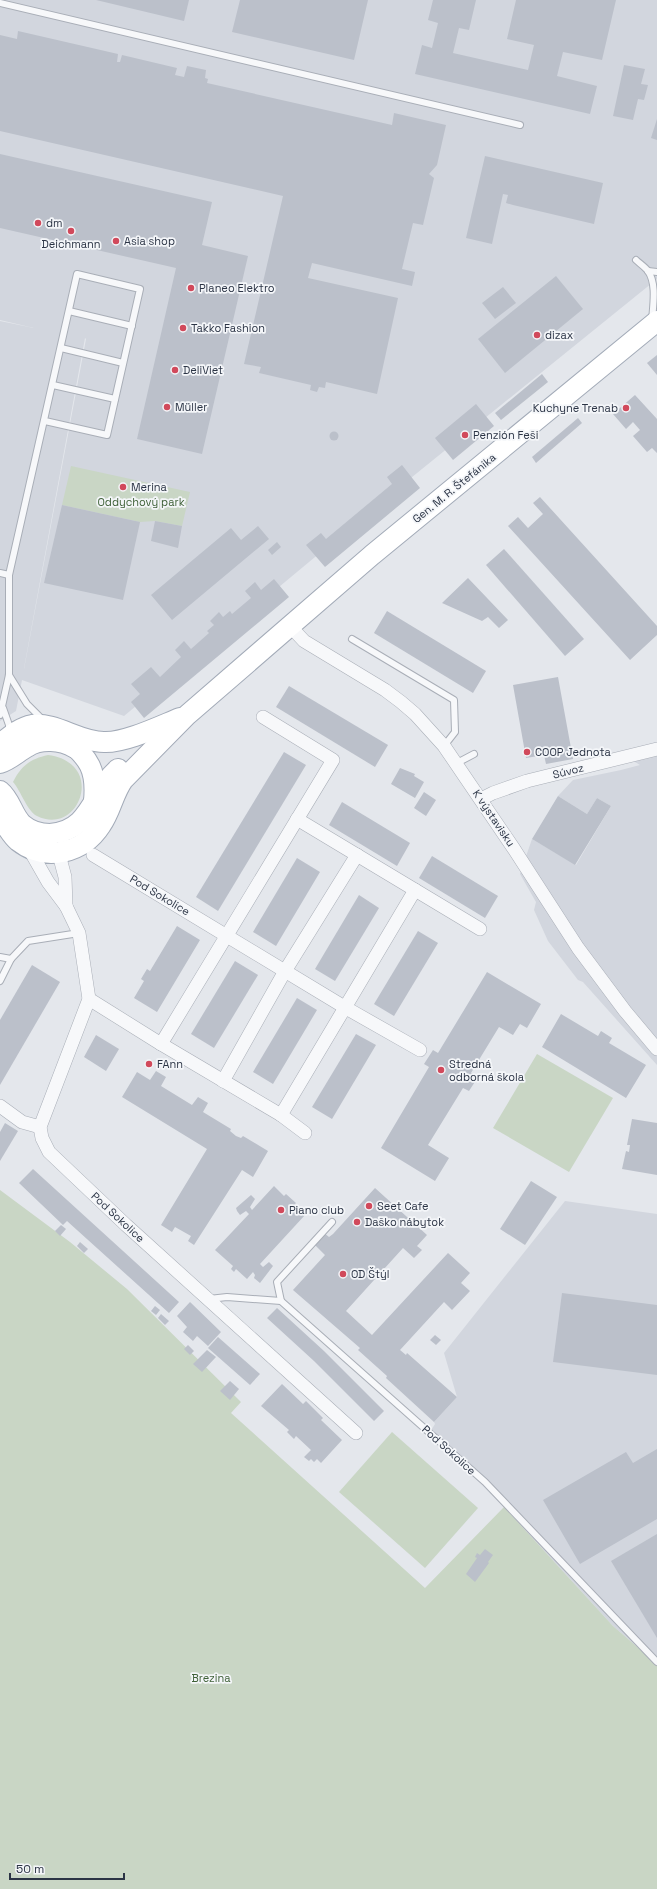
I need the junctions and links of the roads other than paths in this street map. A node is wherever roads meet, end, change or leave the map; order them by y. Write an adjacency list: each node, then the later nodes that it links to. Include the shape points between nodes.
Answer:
1 (0, 3): 2 (lane)
2 (520, 125)
3 (636, 260): 4 (lane)
4 (648, 271): 5 (lane); 7 (lane, via 654,296)
5 (657, 272)
6 (69, 312): 8 (lane); 8 (lane, via 77,274 140,289); 9 (lane)
7 (654, 324): 16 (main road, Gen. M. R. Štefánika, via 372,555)
8 (132, 326): 10 (lane)
9 (61, 348): 10 (lane); 11 (lane)
10 (124, 362): 12 (lane)
11 (53, 385): 12 (lane); 13 (lane)
12 (115, 399): 13 (lane, via 107,435)
13 (45, 421): 15 (lane)
14 (0, 573): 15 (lane)
15 (10, 575): 18 (lane)
16 (290, 626): 23 (main road, Gen. M. R. Štefánika, via 186,716); 24 (street, K výstavisku, via 304,641 396,698 415,714)
17 (352, 639): 24 (lane, via 454,700 455,732)
18 (9, 675): 19 (lane); 22 (lane, via 27,704)
19 (3, 708): 20 (lane); 27 (lane, via 9,725)
20 (0, 715)
21 (263, 717): 35 (street, via 333,760)
22 (51, 727): 23 (main road, via 90,741 105,742); 25 (main road); 27 (main road, via 32,725 19,730)
23 (157, 736): 25 (main road, via 104,754 93,754); 33 (main road, via 106,781); 38 (main road, via 116,790 103,823)
24 (444, 746): 29 (street, K výstavisku)
25 (78, 749): 27 (main road, via 62,743 42,742); 33 (main road, via 89,762 94,774)
26 (657, 749): 32 (street, Súvoz, via 527,780)
27 (5, 751): 30 (main road)
28 (474, 754): 29 (lane)
29 (457, 763): 32 (street, K výstavisku)
30 (0, 784)
31 (0, 791): 36 (main road, via 6,796 22,824 33,831 46,834)
32 (481, 799): 52 (street, K výstavisku, via 578,948)
33 (94, 800): 36 (main road, via 80,823)
34 (1, 815): 37 (main road, via 8,830)
35 (297, 819): 39 (street); 44 (street)
36 (69, 830): 38 (street)
37 (28, 847): 38 (main road, via 49,853); 41 (street, via 48,882)
38 (77, 852): 41 (street, via 65,877); 44 (street, Pod Sokolice)
39 (357, 855): 40 (street); 47 (street)
40 (415, 890): 42 (street); 50 (street)
41 (66, 906): 43 (street)
42 (480, 929)
43 (79, 933): 46 (lane, via 28,940); 49 (street)
44 (227, 935): 47 (street, Pod Sokolice); 51 (street)
45 (0, 957): 46 (lane)
46 (11, 959): 48 (lane)
47 (285, 970): 50 (street, Pod Sokolice); 54 (street)
48 (0, 981)
49 (89, 999): 51 (street); 57 (street)
50 (346, 1008): 53 (street, Pod Sokolice); 56 (street)
51 (161, 1044): 54 (street)
52 (657, 1049)
53 (420, 1050)
54 (222, 1081): 56 (street)
55 (0, 1106): 57 (street, via 22,1122)
56 (281, 1115): 58 (street)
57 (40, 1127): 60 (street, Pod Sokolice, via 49,1152)
58 (305, 1132)
59 (332, 1222): 61 (lane, via 277,1282)
60 (209, 1299): 61 (lane, via 227,1297); 62 (street, Pod Sokolice)
61 (281, 1301): 63 (lane, Pod Sokolice, via 485,1482)
62 (356, 1433)
63 (657, 1662)

